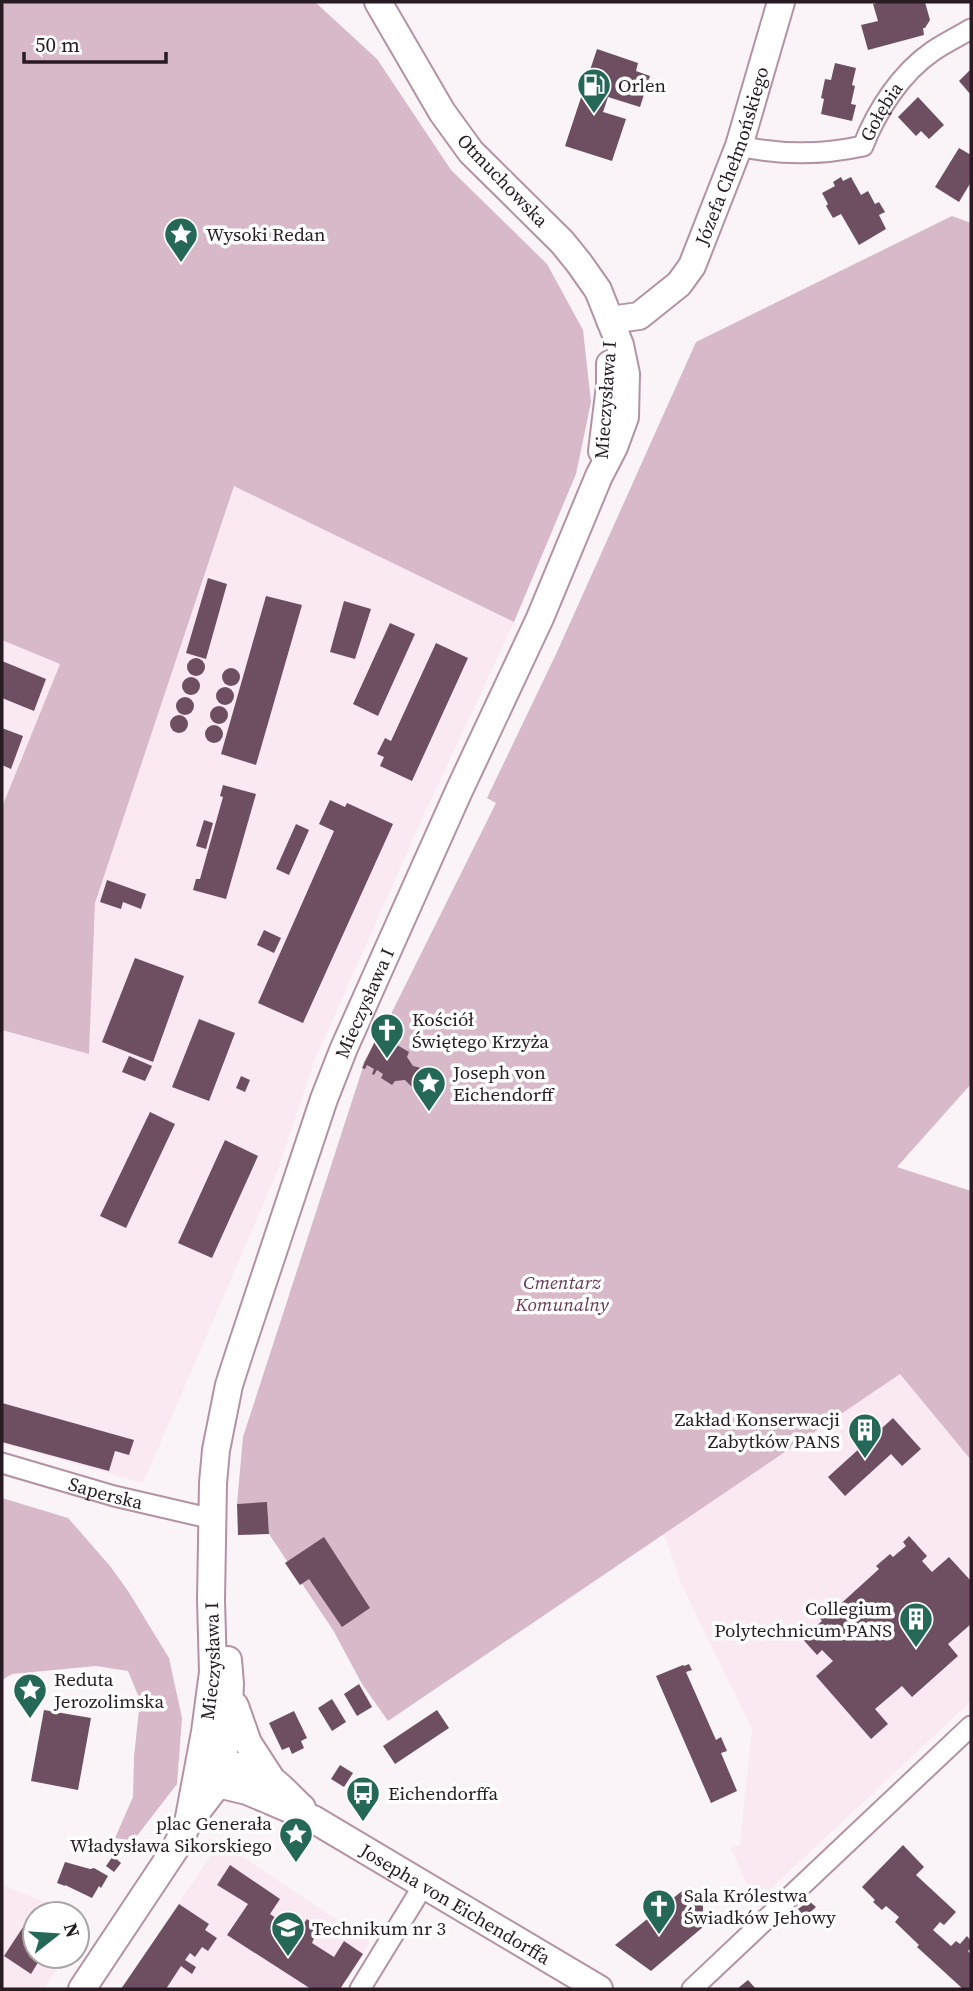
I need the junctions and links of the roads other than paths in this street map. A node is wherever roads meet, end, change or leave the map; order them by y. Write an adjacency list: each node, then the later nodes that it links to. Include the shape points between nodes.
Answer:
1 (378, 2): 5 (main road, Otmuchowska, via 442,112 471,152 579,263 598,290)
2 (781, 2): 4 (main road, Józefa Chełmońskiego)
3 (971, 29): 4 (street, Gołębia, via 933,51 903,78 863,146 813,153 765,152)
4 (739, 146): 5 (main road, Józefa Chełmońskiego, via 692,266 679,284 639,316)
5 (610, 320): 7 (main road, Mieczysława I, via 610,386 599,475 540,618 324,1099 229,1385 216,1450)
6 (2, 1463): 7 (street, Saperska)
7 (213, 1519): 8 (main road, Mieczysława I)
8 (213, 1555): 9 (main road, Mieczysława I, via 224,1599); 11 (main road, Mieczysława I)
9 (230, 1684): 11 (main road, Mieczysława I, via 228,1729); 12 (main road, via 248,1743)
10 (971, 1726): 18 (street)
11 (213, 1771): 12 (main road, Josepha von Eichendorffa, via 249,1769); 13 (main road, Josepha von Eichendorffa); 15 (main road, via 175,1849)
12 (273, 1781): 13 (main road, Josepha von Eichendorffa)
13 (313, 1819): 14 (main road, Josepha von Eichendorffa)
14 (423, 1886): 16 (street); 17 (main road, Josepha von Eichendorffa)
15 (82, 1989)
16 (360, 1989)
17 (599, 1989)
18 (692, 1989)

